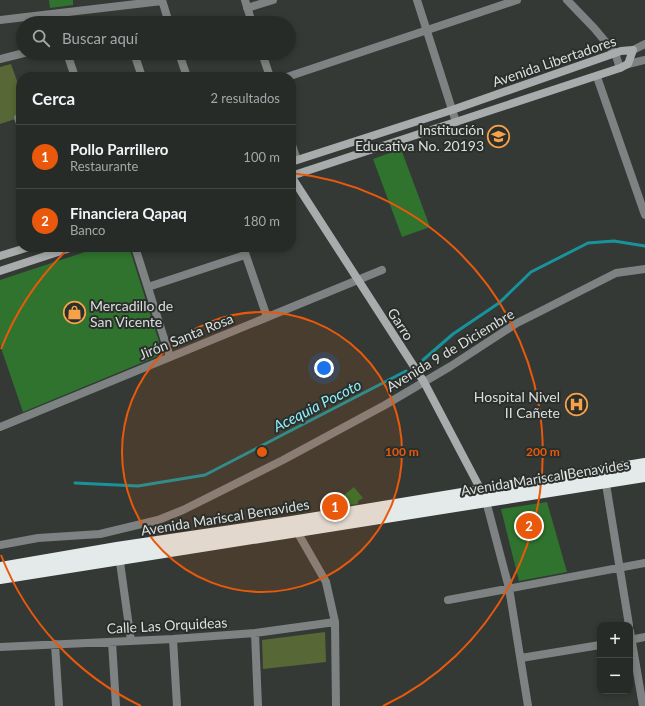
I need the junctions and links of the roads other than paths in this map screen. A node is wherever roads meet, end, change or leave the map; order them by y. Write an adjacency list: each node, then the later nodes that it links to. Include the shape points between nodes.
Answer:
1 (273, 0): 6 (street)
2 (417, 0): 12 (street)
3 (517, 0): 12 (street)
4 (567, 0): 15 (street)
5 (162, 1): 7 (street); 8 (street)
6 (246, 4): 9 (street)
7 (34, 16)
8 (167, 16)
9 (250, 16)
10 (16, 18): 11 (street)
11 (0, 20)
12 (427, 30): 29 (street); 31 (street)
13 (645, 44): 14 (street)
14 (633, 50): 15 (street, Avenida Libertadores); 23 (street, Avenida Libertadores)
15 (615, 53): 24 (street); 31 (street, Avenida Libertadores)
16 (16, 55): 17 (street)
17 (0, 59)
18 (69, 60): 25 (street)
19 (136, 60): 26 (street)
20 (181, 60): 27 (street)
21 (264, 60): 28 (street)
22 (645, 60): 23 (street)
23 (628, 64): 24 (street, Avenida Libertadores)
24 (620, 68): 30 (street, Avenida Libertadores)
25 (73, 72)
26 (140, 72)
27 (185, 72)
28 (268, 72)
29 (296, 74)
30 (597, 77): 32 (street, Avenida Libertadores); 36 (street)
31 (452, 110): 32 (street); 33 (street, Avenida Libertadores)
32 (456, 122): 34 (street, Avenida Libertadores)
33 (296, 160)
34 (296, 174)
35 (296, 184): 46 (street, Garro)
36 (645, 215)
37 (16, 251): 42 (street)
38 (53, 252): 45 (street)
39 (137, 252): 47 (street)
40 (241, 252): 47 (street)
41 (244, 252): 48 (street)
42 (0, 256)
43 (645, 269): 50 (street, Avenida 9 de Diciembre, via 616,273 517,323)
44 (382, 270): 46 (street, Jirón Santa Rosa)
45 (0, 271)
46 (357, 280): 48 (street, Jirón Santa Rosa); 50 (street, Garro)
47 (148, 287): 49 (street)
48 (267, 317): 49 (street, Jirón Santa Rosa)
49 (170, 357): 51 (street, Jirón Santa Rosa)
50 (424, 382): 56 (street, Garro); 58 (street, Avenida 9 de Diciembre, via 283,460 158,520 100,534 38,538)
51 (0, 426)
52 (645, 464): 53 (highway, Avenida Mariscal Benavides)
53 (604, 470): 55 (street); 56 (highway, Avenida Mariscal Benavides)
54 (645, 476): 55 (highway, Avenida Mariscal Benavides)
55 (606, 483): 56 (highway, Avenida Mariscal Benavides); 61 (street)
56 (484, 496): 57 (highway, Avenida Mariscal Benavides); 64 (street)
57 (294, 527): 59 (highway, Avenida Mariscal Benavides); 66 (street, via 326,582)
58 (0, 545)
59 (118, 554): 62 (highway, Avenida Mariscal Benavides); 63 (highway, Avenida Mariscal Benavides); 72 (street)
60 (645, 563): 61 (street)
61 (620, 567): 64 (street); 67 (street)
62 (0, 568)
63 (0, 578)
64 (508, 588): 65 (street); 78 (street)
65 (448, 600)
66 (335, 622): 68 (street, Calle Las Orquideas); 83 (street)
67 (629, 622)
68 (255, 633): 71 (street, Calle Las Orquideas); 82 (street)
69 (633, 637): 70 (street)
70 (645, 637)
71 (173, 639): 72 (street, Calle Las Orquideas); 81 (street)
72 (131, 641): 73 (street, Calle Las Orquideas)
73 (112, 642): 74 (street, Calle Las Orquideas); 80 (street)
74 (55, 644): 76 (street, Calle Las Orquideas); 79 (street)
75 (597, 645): 78 (street)
76 (0, 647)
77 (633, 653): 85 (street)
78 (521, 658): 84 (street)
79 (59, 706)
80 (116, 706)
81 (177, 706)
82 (258, 706)
83 (336, 706)
84 (528, 706)
85 (643, 706)

